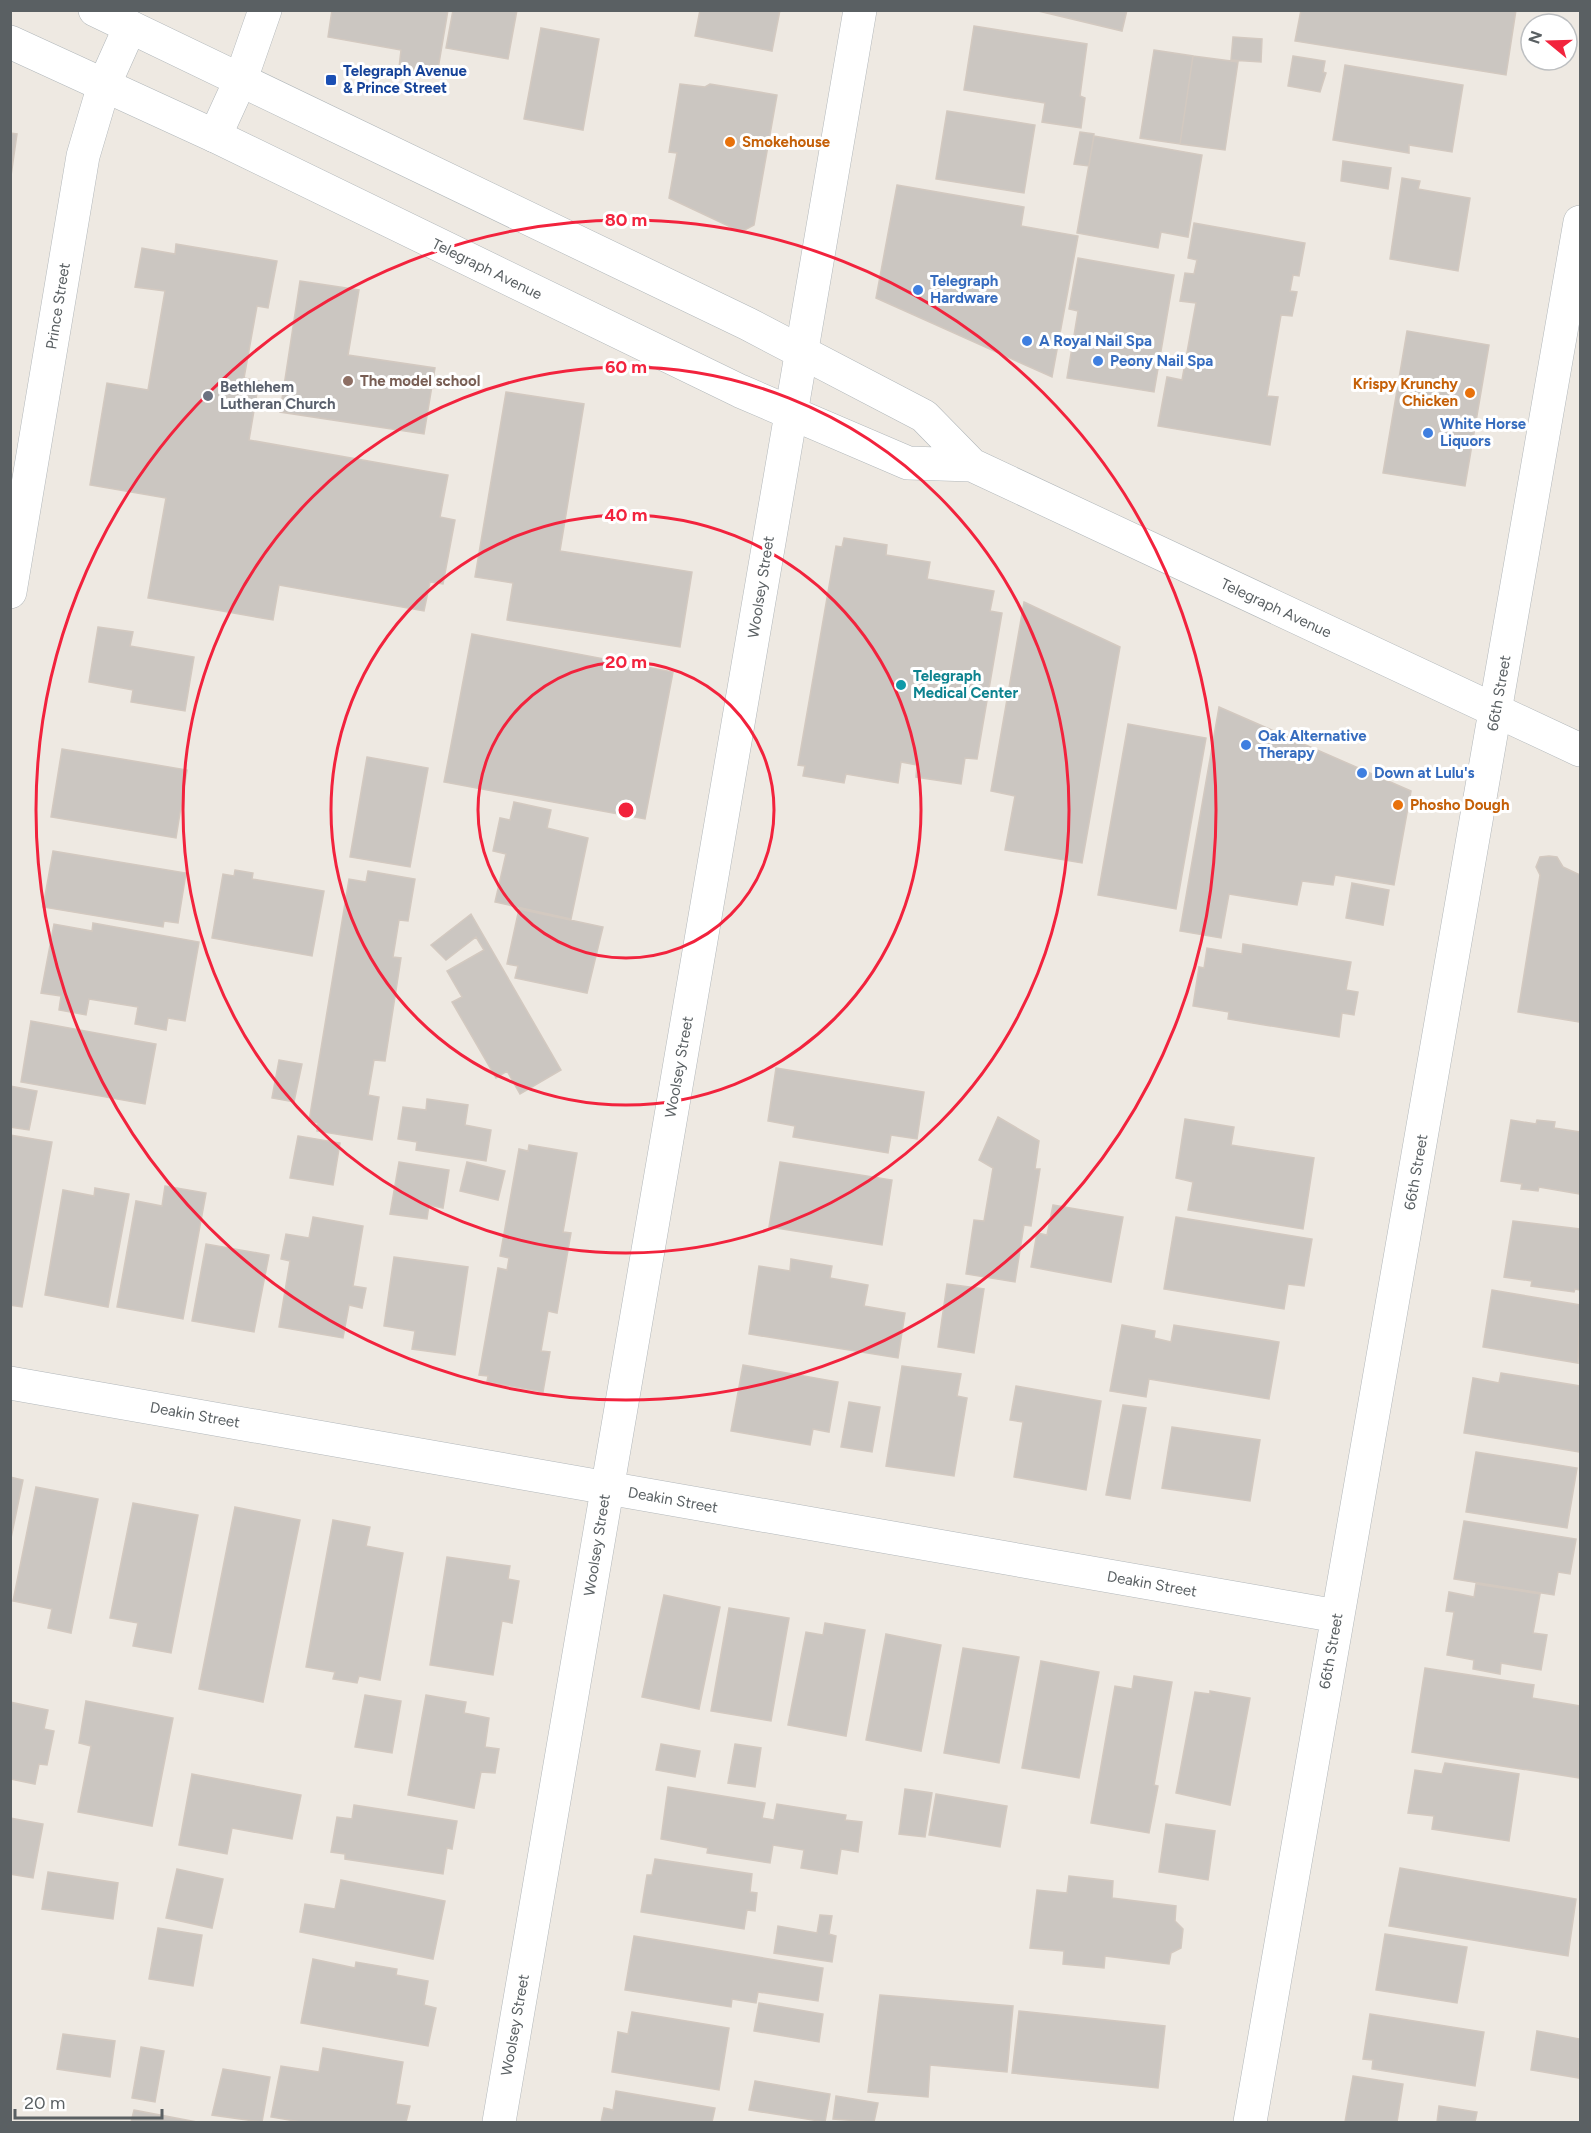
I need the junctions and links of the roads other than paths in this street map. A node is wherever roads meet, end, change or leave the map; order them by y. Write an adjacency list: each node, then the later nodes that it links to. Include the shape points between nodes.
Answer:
1 (96, 10): 4 (street, Telegraph Avenue)
2 (265, 10): 6 (street)
3 (860, 10): 10 (street, Woolsey Street)
4 (130, 27): 6 (street, Telegraph Avenue); 7 (street, Prince Street)
5 (10, 42): 7 (street, Telegraph Avenue)
6 (241, 79): 8 (street); 10 (street, Telegraph Avenue)
7 (104, 85): 8 (street, Telegraph Avenue); 13 (street, Prince Street, via 82,156)
8 (215, 136): 11 (street, Telegraph Avenue)
9 (1581, 222): 15 (street, 66th Street)
10 (801, 352): 11 (street, Woolsey Street); 12 (street, Telegraph Avenue, via 924,416)
11 (790, 412): 12 (street, Telegraph Avenue, via 908,464); 18 (street, Woolsey Street)
12 (972, 465): 15 (street, Telegraph Avenue)
13 (13, 559): 14 (street, Prince Street)
14 (10, 592)
15 (1496, 710): 16 (street, Telegraph Avenue); 19 (street, 66th Street)
16 (1581, 750)
17 (10, 1383): 18 (street, Deakin Street)
18 (607, 1488): 19 (street, Deakin Street); 20 (street, Woolsey Street)
19 (1337, 1616): 21 (street, 66th Street)
20 (498, 2122)
21 (1250, 2122)

